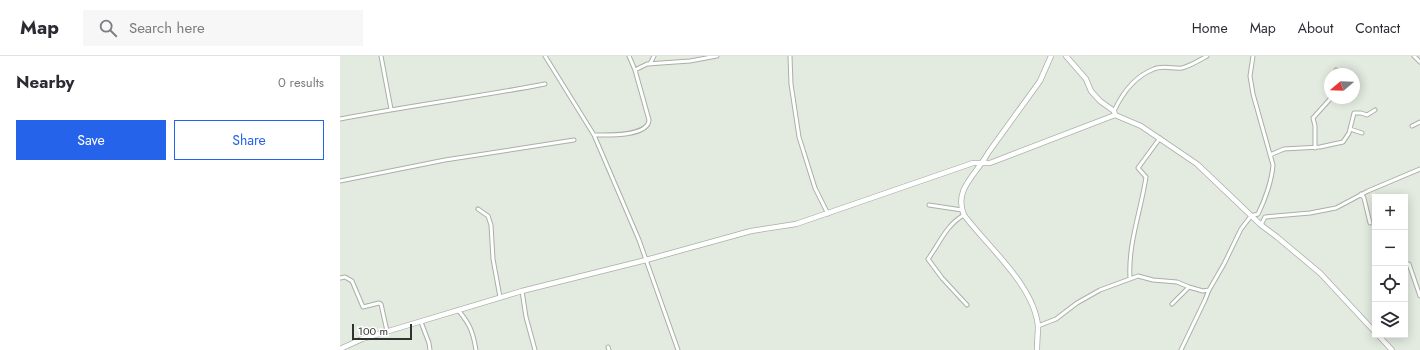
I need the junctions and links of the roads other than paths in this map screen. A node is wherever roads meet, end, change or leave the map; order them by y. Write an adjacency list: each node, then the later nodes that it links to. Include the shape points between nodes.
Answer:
1 (381, 56): 17 (street)
2 (545, 56): 25 (street)
3 (630, 56): 14 (street)
4 (654, 56): 13 (street)
5 (716, 56): 13 (street)
6 (790, 56): 39 (street, via 791,84 799,136 815,188)
7 (1051, 56): 29 (street, via 1040,81)
8 (1066, 56): 19 (street, via 1086,79 1091,91)
9 (1207, 56): 19 (street, via 1182,68 1154,69 1136,80 1121,96)
10 (1253, 56): 30 (street, via 1250,76)
11 (1414, 56): 12 (street)
12 (1420, 62)
13 (650, 64): 14 (street)
14 (635, 70): 25 (street, via 649,124 637,132)
15 (545, 84): 17 (street)
16 (1326, 104): 28 (street, via 1313,118)
17 (391, 110): 20 (street)
18 (1375, 110): 23 (street, via 1367,115 1354,113)
19 (1114, 113): 26 (street); 31 (street)
20 (340, 119)
21 (1420, 122): 22 (street)
22 (1412, 126)
23 (1350, 129): 24 (street); 28 (street, via 1343,142)
24 (1362, 133)
25 (594, 135): 43 (street)
26 (1160, 138): 40 (street, via 1197,164); 46 (street, via 1138,168 1146,177 1129,262)
27 (574, 140): 34 (street)
28 (1315, 148): 30 (street, via 1284,149)
29 (988, 153): 31 (street); 32 (street)
30 (1270, 155): 40 (street, via 1273,165 1263,205 1258,214)
31 (995, 161): 32 (street)
32 (982, 164): 38 (street, via 964,187 960,206); 39 (street, via 973,163)
33 (1420, 169): 35 (street)
34 (340, 179)
35 (1361, 194): 41 (street); 42 (street, via 1336,208 1265,218)
36 (929, 205): 38 (street)
37 (478, 209): 51 (street, via 488,216 491,226 493,259)
38 (963, 213): 53 (street, via 942,235 928,259); 56 (street, via 1022,286 1034,309)
39 (828, 214): 43 (street, via 796,224 751,231)
40 (1251, 216): 42 (street); 48 (street, via 1241,229)
41 (1370, 223)
42 (1261, 225): 57 (street, via 1320,273)
43 (646, 260): 49 (street); 64 (street)
44 (1409, 264): 50 (street)
45 (340, 278): 58 (street, via 345,277 352,281 363,307 379,302 381,304)
46 (1130, 278): 47 (street, via 1138,276 1177,282); 56 (street, via 1100,290 1056,319)
47 (1189, 287): 48 (street); 52 (street)
48 (1208, 290): 66 (street)
49 (522, 291): 51 (street); 63 (street)
50 (1420, 296)
51 (500, 297): 54 (street)
52 (1172, 304)
53 (967, 305)
54 (458, 310): 55 (street); 62 (street, via 470,324)
55 (421, 322): 58 (street); 61 (street)
56 (1038, 326): 65 (street)
57 (1372, 329)
58 (387, 331): 60 (street)
59 (1381, 338): 67 (street)
60 (340, 350)
61 (430, 350)
62 (476, 350)
63 (535, 350)
64 (678, 350)
65 (1037, 350)
66 (1180, 350)
67 (1392, 350)

